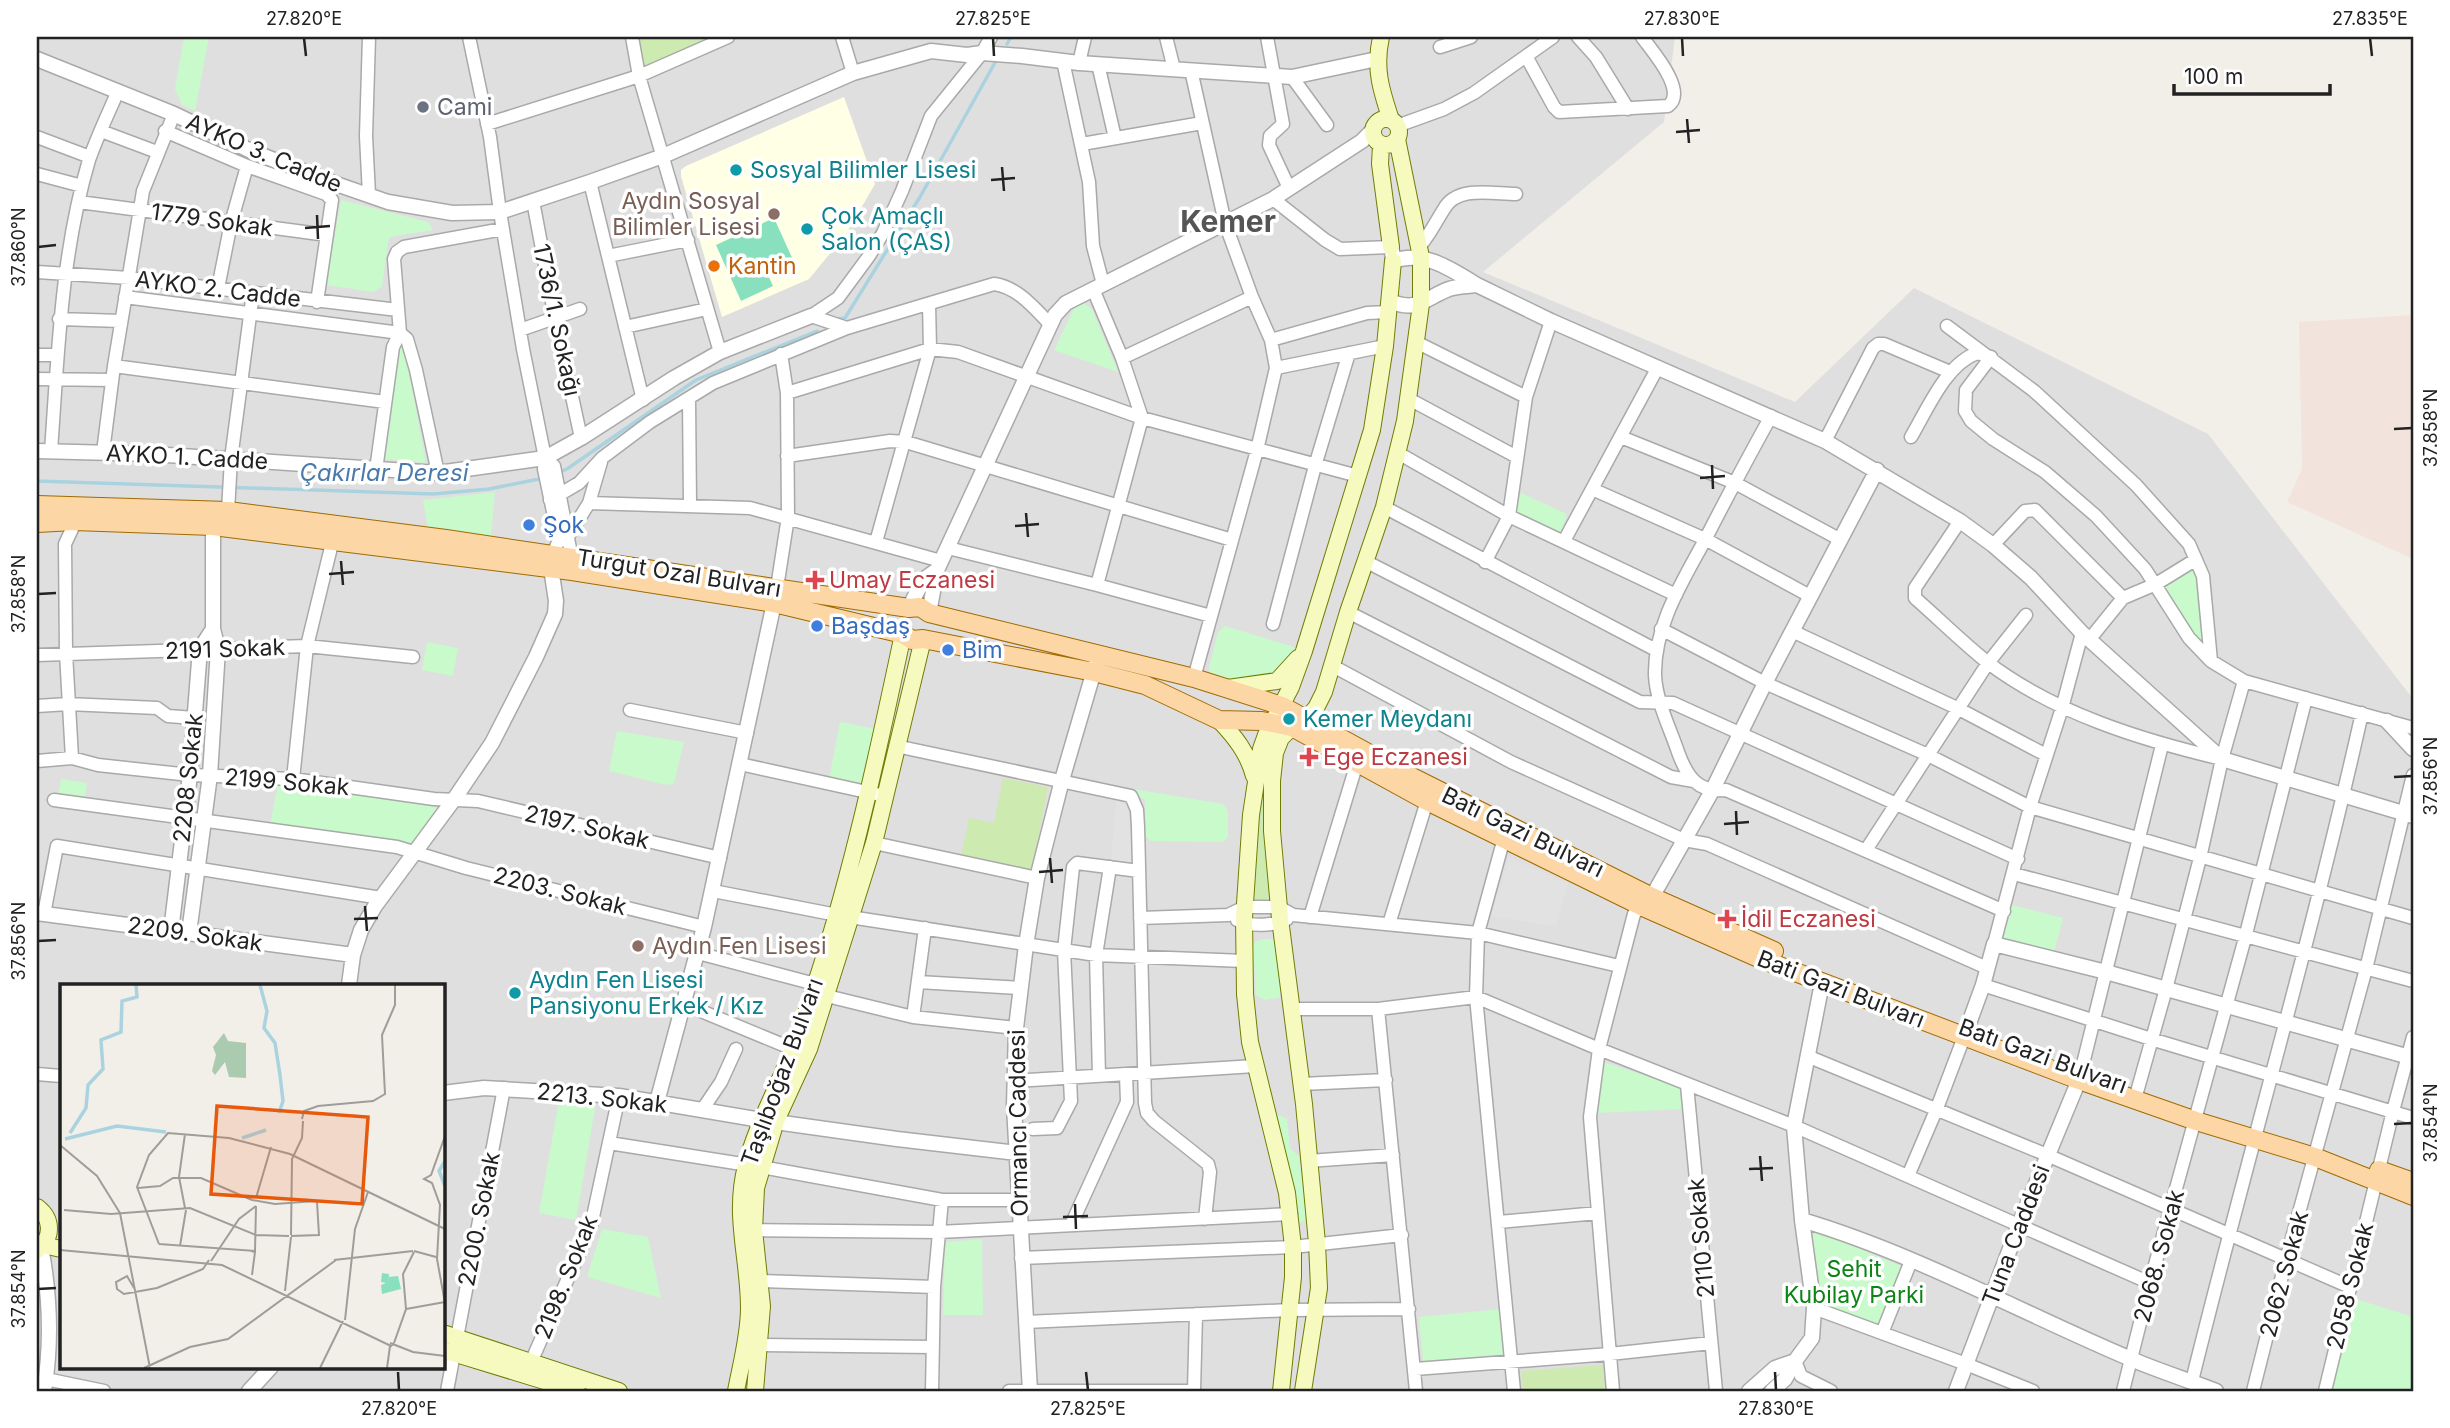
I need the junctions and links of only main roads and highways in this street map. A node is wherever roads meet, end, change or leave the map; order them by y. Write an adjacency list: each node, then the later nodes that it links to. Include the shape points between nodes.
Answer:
1 (1381, 37): 2 (main road, via 1377,59)
2 (1382, 133): 11 (main road, via 1380,164 1392,254 1390,307 1373,430); 17 (main road, via 1421,252 1421,304 1409,399 1384,508 1324,692 1316,708)
3 (60, 512): 4 (main road, Turgut Ozal Bulvarı); 5 (main road, Turgut Ozal Bulvarı); 5 (main road, Turgut Ozal Bulvarı, via 228,496)
4 (37, 523)
5 (334, 533): 6 (main road, Turgut Ozal Bulvarı)
6 (776, 596): 7 (main road, Turgut Ozal Bulvarı); 9 (main road, Turgut Ozal Bulvarı)
7 (909, 608): 8 (main road, Turgut Ozal Bulvarı); 9 (main road, via 900,620)
8 (929, 612): 10 (main road, via 933,627); 12 (main road, Turgut Ozal Bulvarı)
9 (903, 634): 10 (main road, Turgut Ozal Bulvarı, via 912,640); 19 (main road, Taşlıboğaz Bulvarı)
10 (923, 639): 12 (main road, Turgut Ozal Bulvarı); 19 (main road, Taşlıboğaz Bulvarı, via 896,746)
11 (1304, 651): 13 (main road, via 1276,681); 14 (main road)
12 (1096, 663): 13 (main road, Turgut Ozal Bulvarı); 15 (main road, Turgut Ozal Bulvarı)
13 (1228, 688): 14 (main road, Turgut Ozal Bulvarı)
14 (1282, 706): 16 (main road); 17 (main road, Turgut Ozal Bulvarı)
15 (1219, 720): 16 (main road, Turgut Ozal Bulvarı); 18 (main road, via 1237,738)
16 (1273, 723): 17 (main road, Turgut Ozal Bulvarı); 18 (main road, via 1261,749)
17 (1299, 723): 20 (main road, Batı Gazi Bulvarı); 20 (main road, Bati Gazi Bulvarı, via 1357,764 1427,801); 40 (main road, via 1281,738 1275,753 1272,831 1317,1243 1319,1288)
18 (1255, 780): 39 (main road, via 1244,916 1245,994 1255,1066 1290,1214 1293,1247)
19 (877, 794): 21 (main road, Taşlıboğaz Bulvarı); 21 (main road, Taşlıboğaz Bulvarı, via 874,843)
20 (1647, 901): 23 (main road, Batı Gazi Bulvarı); 23 (main road, Bati Gazi Bulvarı, via 1822,983)
21 (844, 916): 22 (main road, Taşlıboğaz Bulvarı)
22 (821, 990): 24 (main road, Taşlıboğaz Bulvarı, via 793,1049); 24 (main road, Taşlıboğaz Bulvarı, via 809,1049)
23 (1966, 1033): 25 (main road, Bati Gazi Bulvarı, via 2196,1116)
24 (769, 1121): 30 (main road, Taşlıboğaz Bulvarı, via 740,1195)
25 (2413, 1185)
26 (37, 1207): 27 (main road)
27 (55, 1229): 28 (main road)
28 (40, 1247): 29 (main road)
29 (60, 1249)
30 (754, 1282): 33 (main road, Taşlıboğaz Bulvarı); 38 (main road, Taşlıboğaz Bulvarı, via 760,1345)
31 (449, 1343): 32 (main road)
32 (529, 1368): 34 (main road); 35 (main road)
33 (740, 1371): 36 (main road); 37 (main road, Taşlıboğaz Bulvarı)
34 (577, 1391)
35 (619, 1391)
36 (725, 1391)
37 (736, 1391)
38 (755, 1391)
39 (1281, 1391)
40 (1303, 1391)

